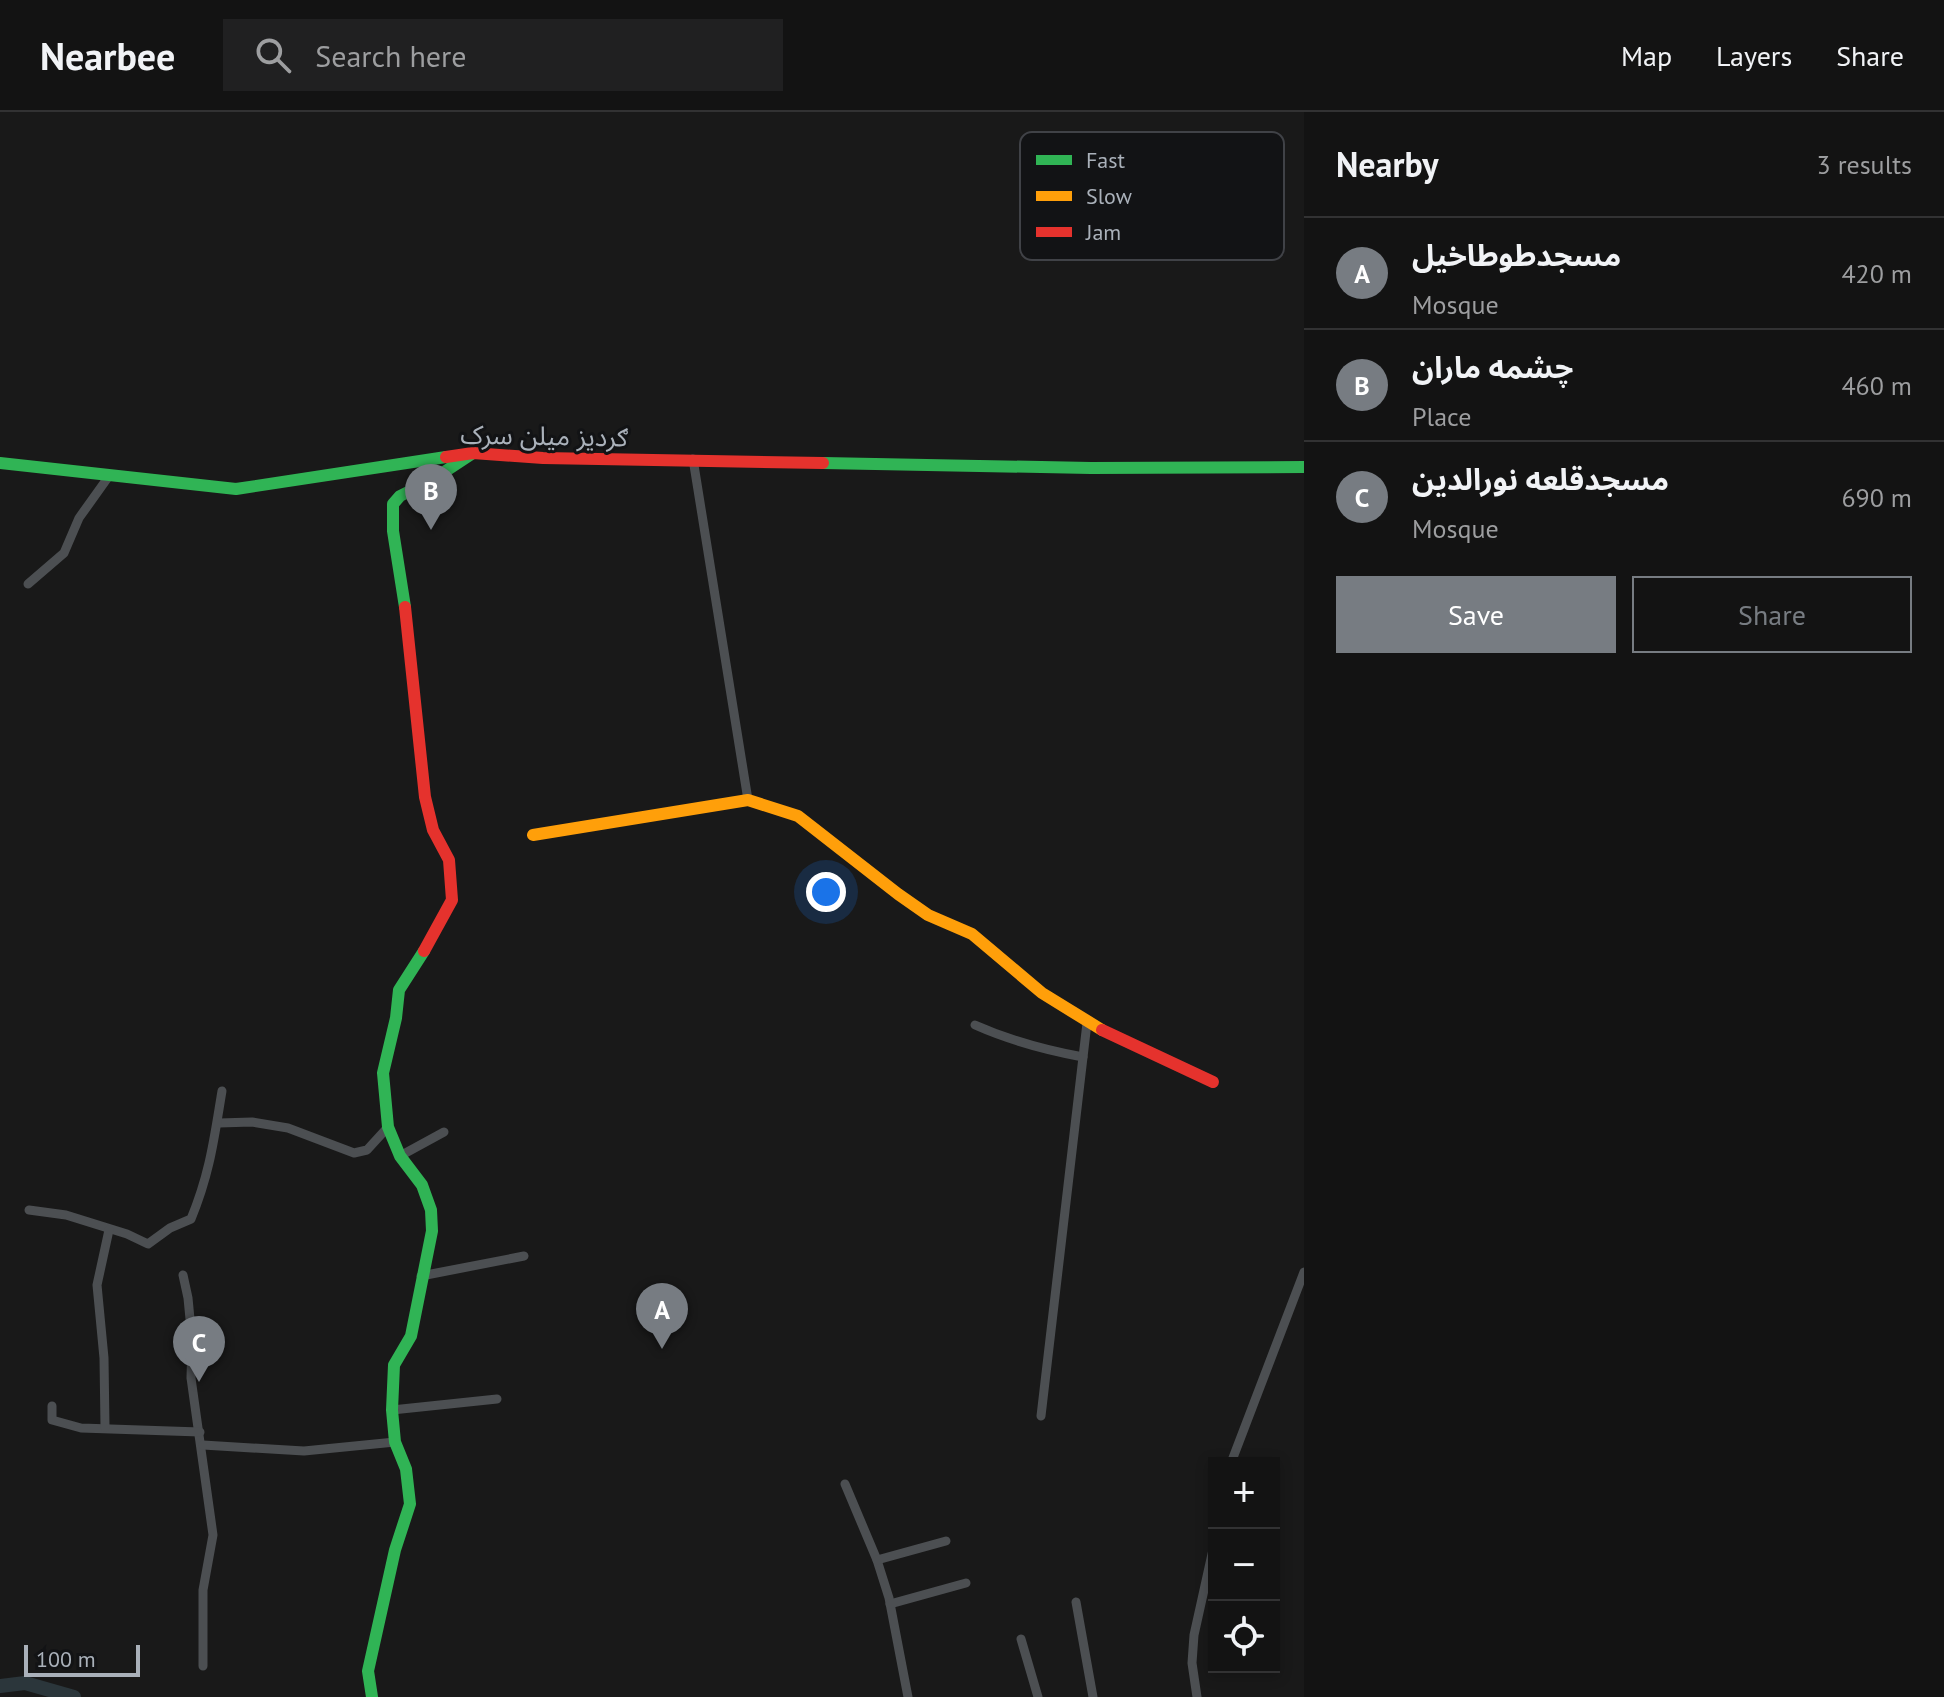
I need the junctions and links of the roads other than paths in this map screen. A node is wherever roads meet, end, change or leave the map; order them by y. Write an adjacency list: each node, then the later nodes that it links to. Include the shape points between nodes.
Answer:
1 (473, 453): 2 (street, ګردیز میلن سرک); 5 (street, ګردیز میلن سرک, via 236,489); 15 (street, via 393,504 425,797 433,830 449,860 452,900 399,990 383,1073)
2 (693, 459): 4 (street, ګردیز میلن سرک); 7 (street)
3 (0, 463): 5 (street, ګردیز میلن سرک)
4 (1304, 467)
5 (109, 476): 6 (street, via 79,518 64,553)
6 (28, 584)
7 (748, 800): 8 (street); 9 (street, via 798,816 928,915 972,934)
8 (533, 835)
9 (1087, 1023): 11 (street); 12 (street)
10 (975, 1025): 11 (street, via 1040,1049)
11 (1083, 1057): 27 (street)
12 (1213, 1082)
13 (222, 1091): 14 (street)
14 (219, 1123): 15 (street, via 288,1128 354,1153 367,1150); 19 (street, via 206,1184 191,1219 148,1244)
15 (388, 1127): 17 (street)
16 (444, 1132): 17 (street)
17 (400, 1156): 23 (street, via 422,1185 431,1210 432,1231)
18 (29, 1210): 19 (street, via 66,1215)
19 (109, 1230): 28 (street, via 97,1285)
20 (524, 1256): 23 (street)
21 (1304, 1272): 32 (street)
22 (183, 1275): 29 (street)
23 (421, 1276): 26 (street, via 411,1336 394,1365)
24 (497, 1399): 26 (street)
25 (52, 1406): 28 (street, via 52,1420 81,1428)
26 (392, 1410): 30 (street)
27 (1041, 1416)
28 (105, 1427): 29 (street)
29 (200, 1432): 31 (street)
30 (395, 1442): 31 (street, via 304,1451); 42 (street, via 406,1469 410,1504 368,1671)
31 (203, 1445): 41 (street, via 213,1535 203,1590)
32 (1233, 1457)
33 (845, 1484): 35 (street)
34 (946, 1541): 35 (street)
35 (877, 1560): 39 (street)
36 (1208, 1572): 46 (street, via 1194,1635)
37 (966, 1583): 39 (street)
38 (1076, 1602): 45 (street)
39 (890, 1604): 43 (street)
40 (1021, 1639): 44 (street)
41 (203, 1666)
42 (372, 1697)
43 (908, 1697)
44 (1038, 1697)
45 (1093, 1697)
46 (1197, 1697)

